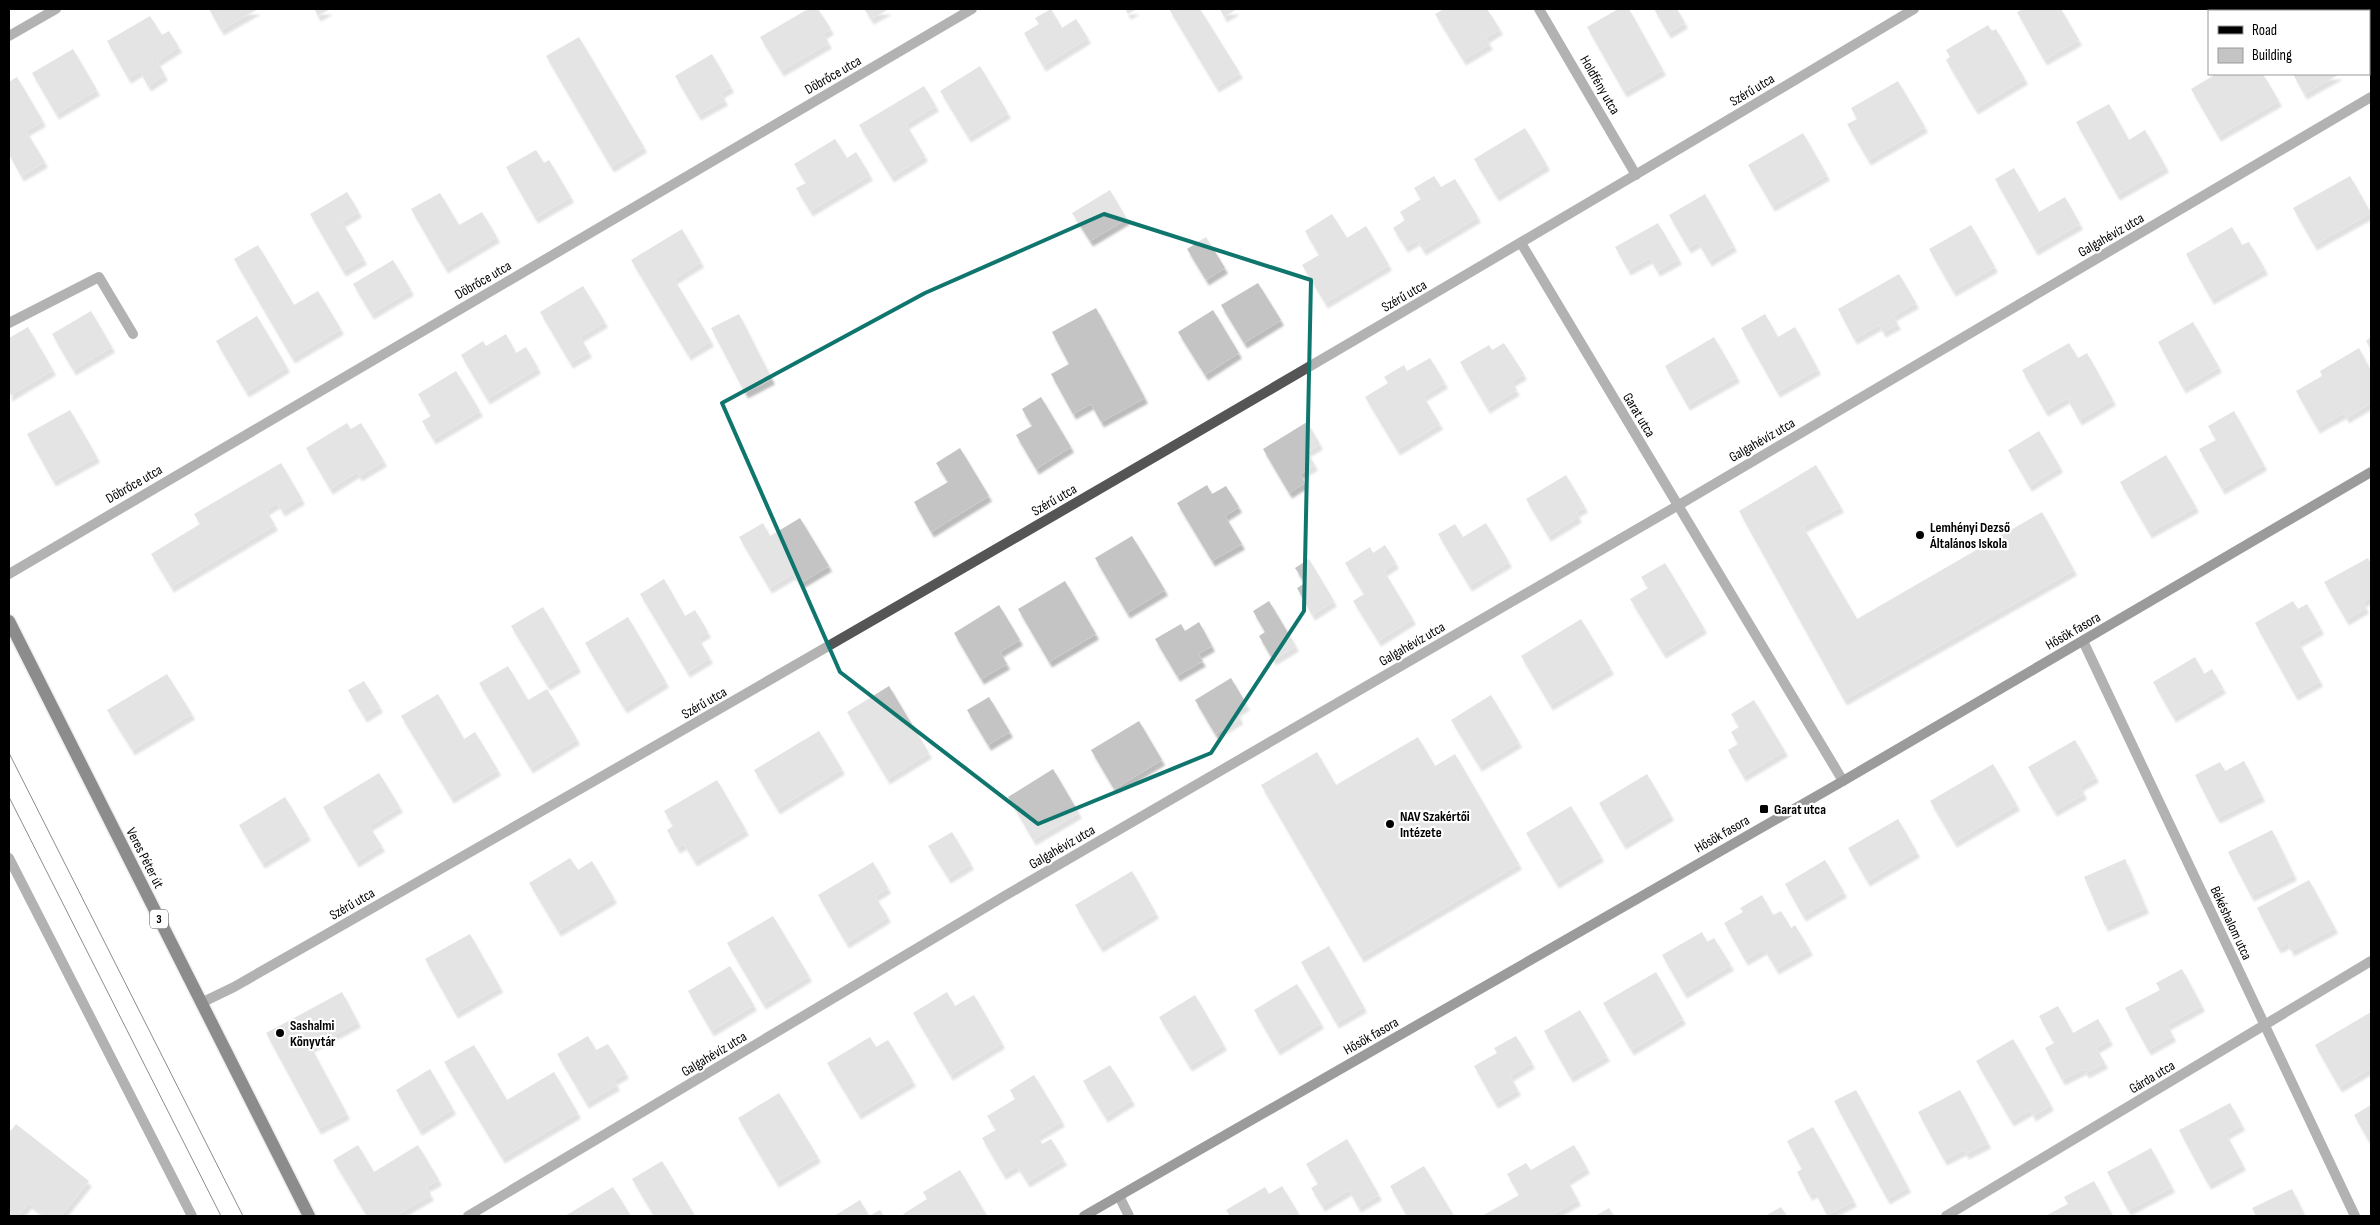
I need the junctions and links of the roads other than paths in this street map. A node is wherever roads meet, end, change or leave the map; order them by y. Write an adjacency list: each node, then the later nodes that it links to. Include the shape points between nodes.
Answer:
1 (56, 9): 5 (street)
2 (972, 9): 13 (street, Döbrőce utca)
3 (1539, 9): 7 (street, Holdfény utca)
4 (1914, 9): 7 (street, Szérű utca)
5 (9, 36)
6 (2371, 97): 12 (street, Galgahévíz utca)
7 (1636, 175): 8 (street, Szérű utca)
8 (1521, 243): 12 (street, Garat utca); 19 (street, Szérű utca, via 884,615)
9 (9, 323): 10 (street, via 99,277)
10 (132, 334)
11 (2371, 472): 15 (street, Hősök fasora)
12 (1677, 506): 16 (street, Garat utca); 24 (street, Galgahévíz utca, via 1017,889)
13 (9, 574)
14 (9, 621): 19 (main road, Veres Péter út / 3)
15 (2083, 641): 16 (street, Hősök fasora); 20 (street, Békéshalom utca)
16 (1843, 781): 21 (street, Hősök fasora)
17 (9, 858): 22 (street)
18 (2371, 961): 20 (street, Gárda utca)
19 (202, 1003): 23 (main road, Veres Péter út / 3)
20 (2264, 1026): 27 (street, Gárda utca); 28 (street, Békéshalom utca)
21 (1119, 1196): 25 (street, Hősök fasora); 26 (street)
22 (192, 1216)
23 (309, 1216)
24 (468, 1216)
25 (1084, 1216)
26 (1129, 1216)
27 (1946, 1216)
28 (2355, 1216)

